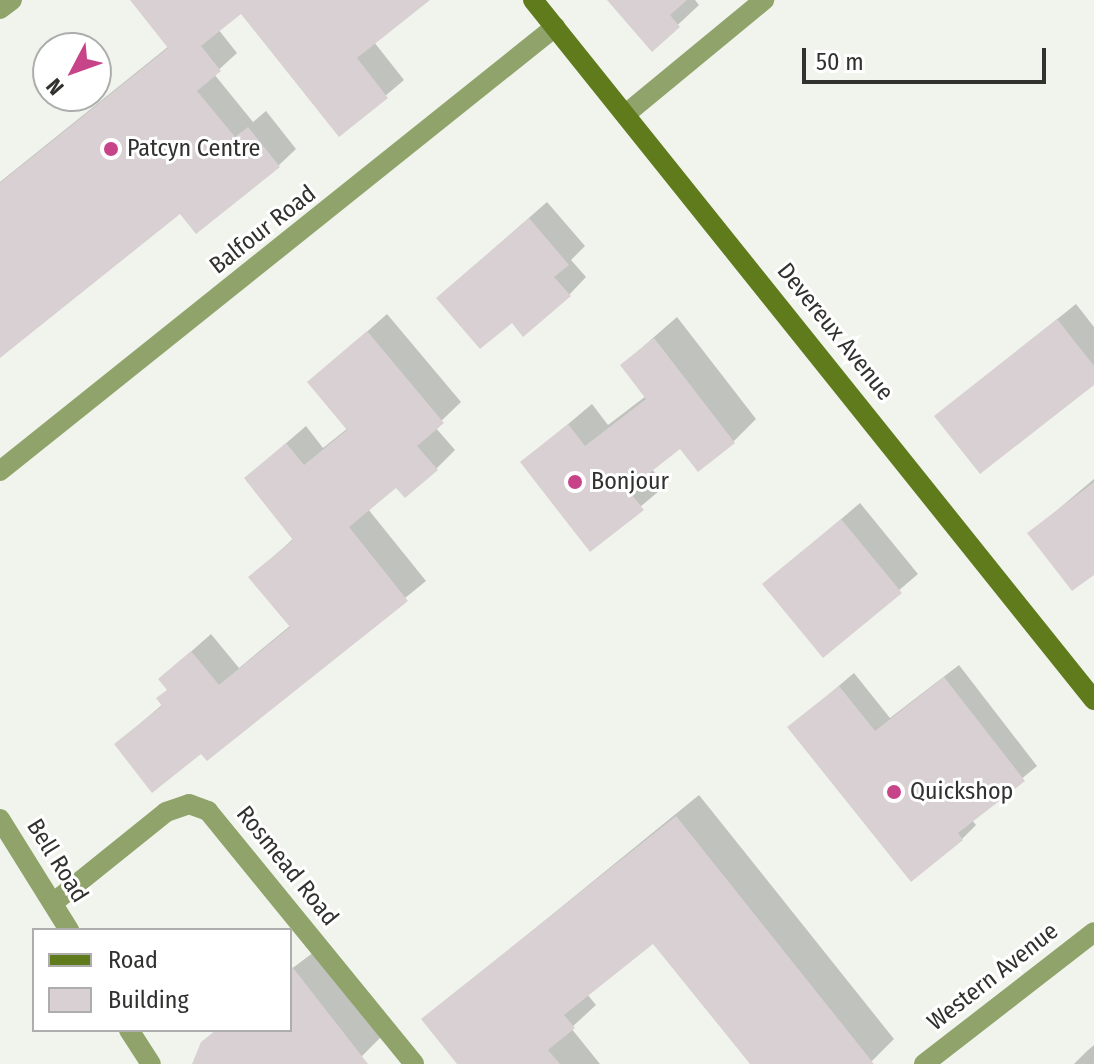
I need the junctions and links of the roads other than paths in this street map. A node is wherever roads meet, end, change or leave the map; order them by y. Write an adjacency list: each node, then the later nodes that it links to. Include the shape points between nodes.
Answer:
1 (12, 0): 4 (street)
2 (533, 0): 5 (main road, Devereux Avenue)
3 (764, 0): 6 (street)
4 (0, 9)
5 (555, 27): 6 (main road, Devereux Avenue); 7 (street, Balfour Road)
6 (627, 113): 8 (main road, Devereux Avenue)
7 (0, 471)
8 (1094, 700)
9 (0, 819): 10 (street, Bell Road)
10 (53, 903): 11 (street, Bell Road); 15 (street, Rosmead Road, via 166,812 189,804 208,811)
11 (68, 928)
12 (1094, 932): 16 (street, Western Avenue)
13 (130, 1032): 14 (street)
14 (151, 1064)
15 (414, 1064)
16 (924, 1064)

